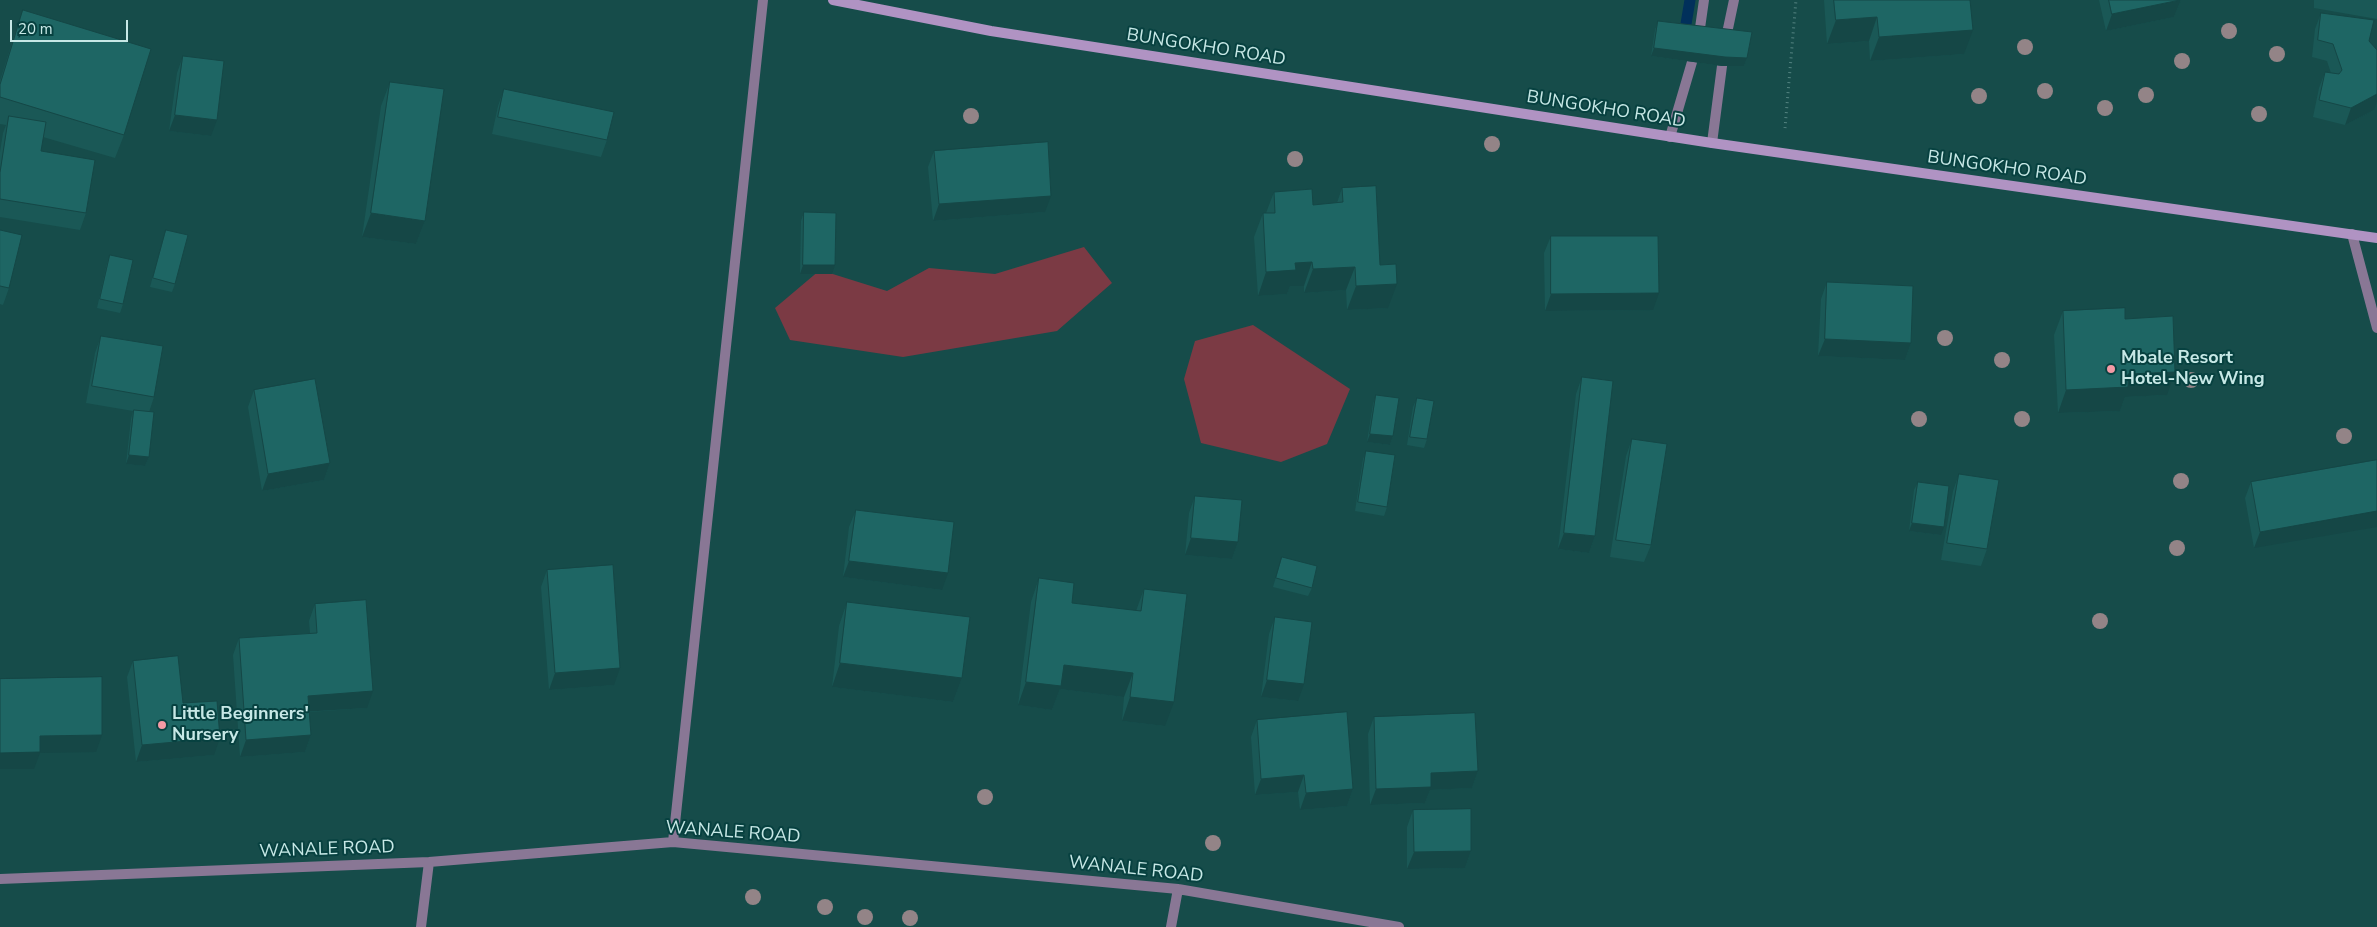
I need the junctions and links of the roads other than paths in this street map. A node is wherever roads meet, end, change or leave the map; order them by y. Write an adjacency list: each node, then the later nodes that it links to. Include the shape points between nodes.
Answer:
1 (763, 0): 14 (street)
2 (833, 0): 9 (street, BUNGOKHO ROAD, via 991,31)
3 (1704, 0): 5 (street)
4 (1734, 0): 6 (street)
5 (1699, 35)
6 (1726, 38)
7 (1692, 62): 9 (street)
8 (1722, 66): 10 (street)
9 (1670, 136): 10 (street, BUNGOKHO ROAD)
10 (1712, 143): 11 (street, BUNGOKHO ROAD)
11 (2352, 234): 12 (street, BUNGOKHO ROAD); 13 (street)
12 (2377, 238)
13 (2377, 328)
14 (673, 842): 15 (street, WANALE ROAD); 17 (street, WANALE ROAD)
15 (429, 862): 16 (street, WANALE ROAD); 18 (street)
16 (0, 879)
17 (1178, 889): 19 (street); 20 (street, WANALE ROAD)
18 (422, 927)
19 (1171, 927)
20 (1399, 927)

